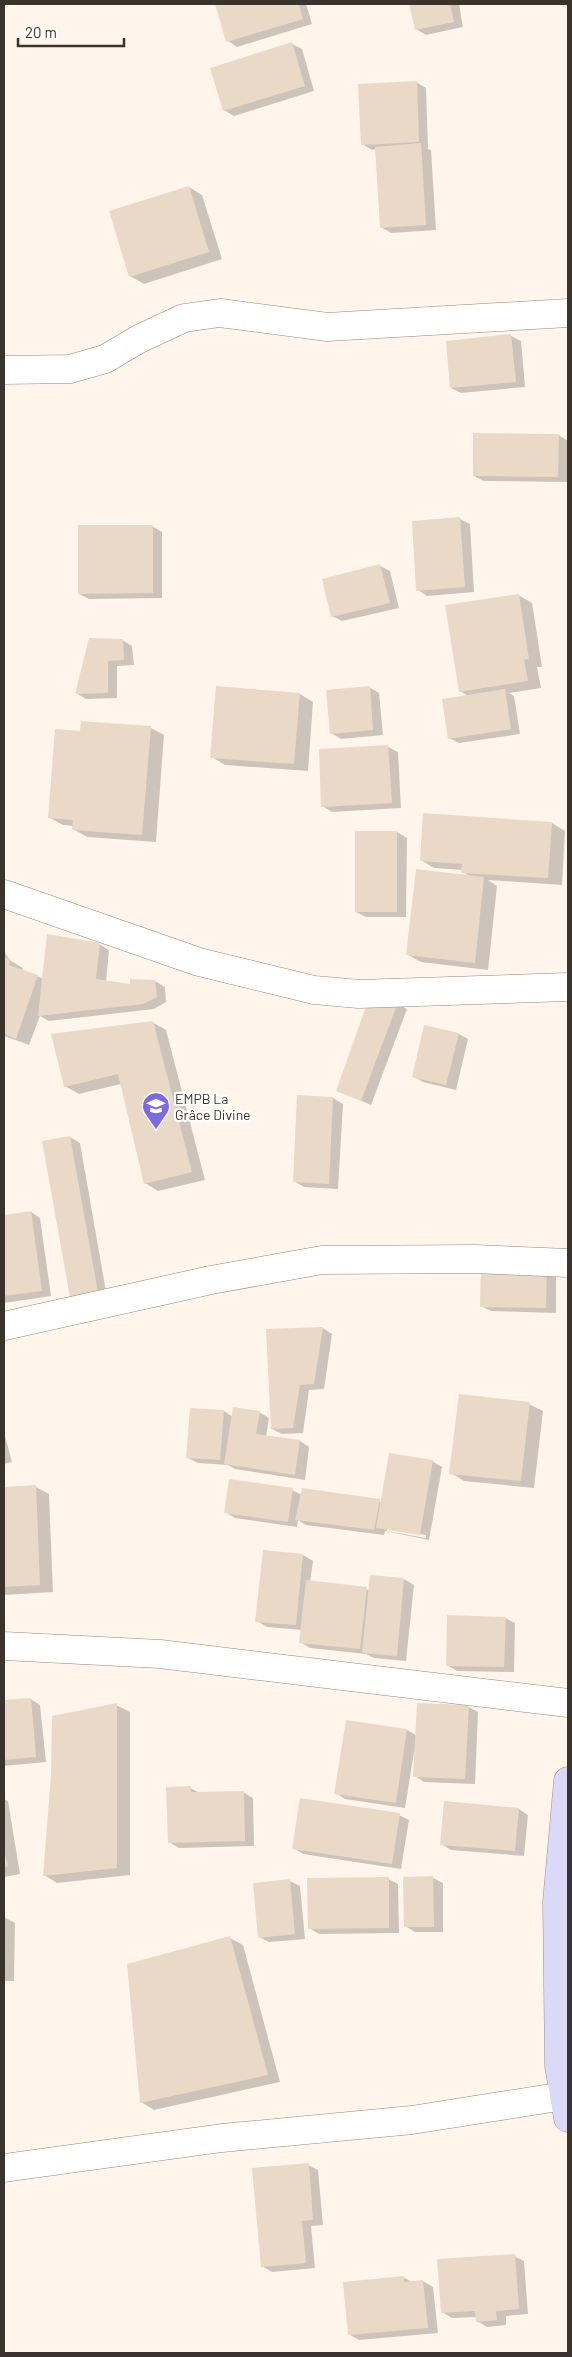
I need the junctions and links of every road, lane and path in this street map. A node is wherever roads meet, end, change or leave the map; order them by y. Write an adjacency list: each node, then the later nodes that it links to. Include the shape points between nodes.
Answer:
1 (568, 313): 2 (street, via 327,327 220,314 184,318 105,359 70,369)
2 (4, 370)
3 (4, 894): 4 (street, via 199,962 314,990 359,994)
4 (568, 987)
5 (568, 1263): 6 (street, via 475,1259 322,1260 211,1280)
6 (4, 1326)
7 (4, 1646): 8 (street, via 160,1654)
8 (568, 1703)
9 (568, 1781): 10 (main road, via 557,1902)
10 (564, 2024): 11 (main road, via 559,2066)
11 (566, 2107): 12 (street, via 222,2138)
12 (4, 2168)

